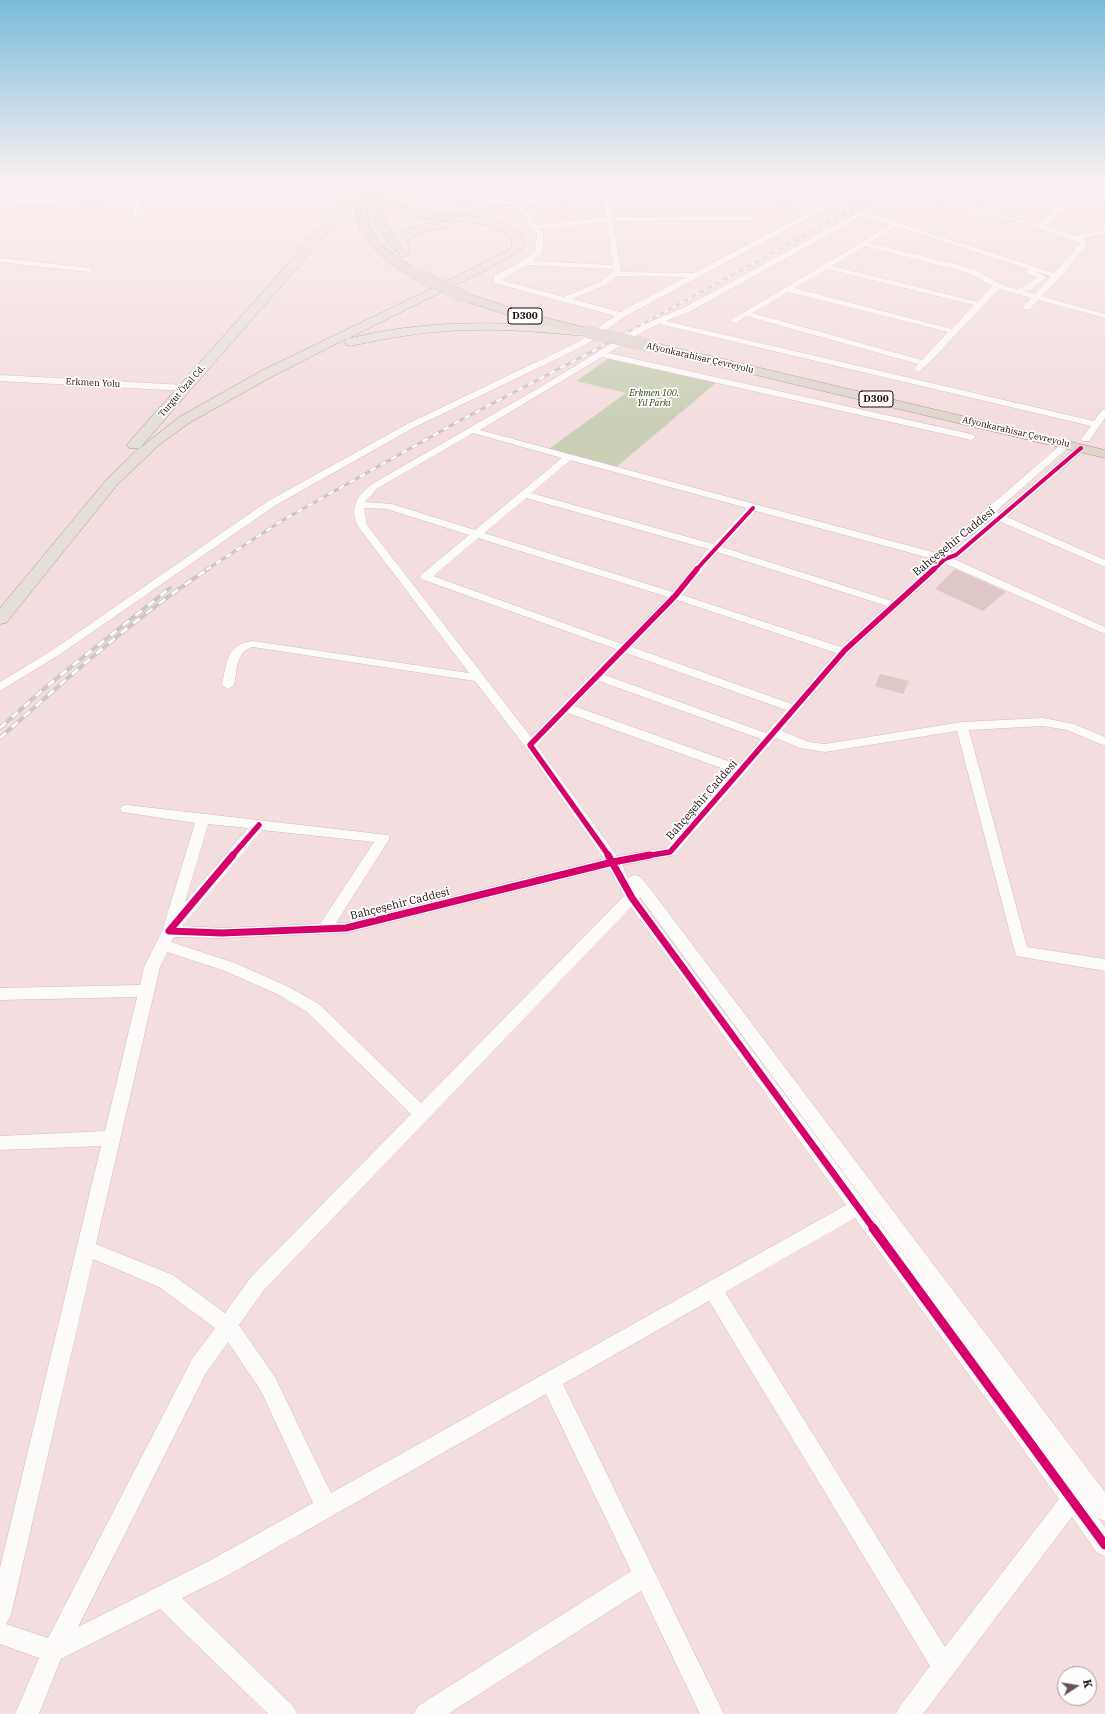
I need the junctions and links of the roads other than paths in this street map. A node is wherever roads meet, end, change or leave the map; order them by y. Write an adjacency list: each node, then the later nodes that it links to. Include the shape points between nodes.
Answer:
1 (18, 262): 17 (street)
2 (296, 262): 42 (main road, Turgut Özal Cd.)
3 (398, 262): 24 (highway, Afyonkarahisar Çevreyolu / D300, bridge, via 414,273)
4 (417, 262): 24 (highway, Afyonkarahisar Çevreyolu / D300)
5 (475, 262): 52 (main road, via 209,398 168,425)
6 (493, 262): 37 (main road)
7 (616, 262): 18 (street)
8 (716, 262): 19 (street)
9 (777, 262): 33 (street)
10 (832, 262): 16 (street)
11 (936, 262): 21 (street, via 972,271)
12 (998, 262): 23 (street, via 1043,277 1028,288)
13 (1012, 262): 20 (street)
14 (1070, 262): 20 (street)
15 (525, 263): 18 (street); 26 (street, via 497,279)
16 (825, 266): 22 (street); 27 (street)
17 (89, 270)
18 (617, 271): 19 (street); 26 (street, via 607,281)
19 (694, 275): 30 (street)
20 (1057, 276): 25 (street)
21 (997, 286): 23 (street); 27 (street)
22 (787, 289): 29 (street); 35 (street)
23 (1016, 291): 25 (street)
24 (470, 294): 34 (highway, Afyonkarahisar Çevreyolu / D300, via 530,318)
25 (1037, 297): 28 (street); 31 (street)
26 (566, 300): 30 (street)
27 (978, 304): 35 (street)
28 (1027, 307)
29 (746, 314): 32 (street); 39 (street)
30 (621, 315): 72 (street, via 580,344 412,425 272,503 58,651)
31 (1105, 316)
32 (733, 321)
33 (660, 322): 38 (street, via 642,329); 44 (street)
34 (591, 328): 36 (highway, Afyonkarahisar Çevreyolu / D300, bridge); 37 (main road, via 441,328 378,336)
35 (952, 332): 39 (street)
36 (650, 342): 47 (highway, Afyonkarahisar Çevreyolu / D300); 48 (highway, Afyonkarahisar Çevreyolu / D300)
37 (309, 353): 52 (main road, via 184,420)
38 (602, 354): 45 (street); 46 (street)
39 (924, 363): 40 (street)
40 (913, 373)
41 (0, 378): 42 (street, Erkmen Yolu)
42 (185, 388): 52 (main road, Turgut Özal Cd.)
43 (1105, 412): 44 (street, Bahçeşehir Caddesi)
44 (1096, 424): 47 (street, Bahçeşehir Caddesi)
45 (471, 430): 51 (street); 54 (street, via 375,486 366,493)
46 (970, 437)
47 (1084, 443): 48 (highway, Afyonkarahisar Çevreyolu / D300); 49 (highway, Afyonkarahisar Çevreyolu / D300); 50 (highway, Afyonkarahisar Çevreyolu / D300); 57 (street, Bahçeşehir Caddesi)
48 (1067, 444): 56 (street, Bahçeşehir Caddesi)
49 (1105, 444)
50 (1105, 454)
51 (568, 457): 53 (street); 55 (street)
52 (126, 462): 62 (main road, Turgut Özal Cd.); 65 (main road, Turgut Özal Cd.)
53 (524, 494): 58 (street); 59 (street)
54 (359, 505): 58 (street, via 388,506); 70 (street, via 362,525)
55 (753, 508): 59 (street); 60 (street)
56 (988, 512): 57 (street); 60 (street, Bahçeşehir Caddesi, via 946,549)
57 (1000, 517): 60 (street, Bahçeşehir Caddesi, via 956,555); 61 (street)
58 (476, 534): 63 (street); 67 (street, via 425,577)
59 (715, 548): 63 (street); 64 (street)
60 (945, 559): 64 (street, Bahçeşehir Caddesi); 66 (street)
61 (1105, 564)
62 (5, 588)
63 (675, 596): 67 (street); 68 (street)
64 (894, 605): 68 (street, Bahçeşehir Caddesi)
65 (0, 619)
66 (1105, 632)
67 (624, 648): 69 (street); 74 (street)
68 (843, 652): 74 (street, Bahçeşehir Caddesi)
69 (597, 676): 73 (street); 76 (street)
70 (479, 678): 71 (street, via 253,644 245,645 235,653); 78 (street)
71 (228, 685)
72 (0, 687)
73 (567, 708): 78 (street); 79 (street)
74 (794, 709): 76 (street, Bahçeşehir Caddesi)
75 (962, 726): 76 (street, via 825,748 813,748); 77 (street, via 1055,723); 87 (street, via 1021,952)
76 (771, 735): 79 (street, Bahçeşehir Caddesi)
77 (1105, 742)
78 (530, 745): 83 (street)
79 (741, 770): 83 (street, Bahçeşehir Caddesi, via 670,852)
80 (127, 810): 81 (street)
81 (203, 819): 82 (street); 86 (street)
82 (259, 825): 85 (street, via 382,838); 86 (street)
83 (613, 862): 84 (street); 85 (street, Bahçeşehir Caddesi, via 346,928)
84 (637, 892): 90 (street); 93 (street); 100 (street)
85 (324, 929): 86 (street, Bahçeşehir Caddesi)
86 (165, 938): 88 (street, via 152,967); 90 (street, via 284,991 313,1008)
87 (1105, 965)
88 (146, 991): 89 (street); 91 (street)
89 (0, 994)
90 (422, 1114): 96 (street, via 257,1284)
91 (112, 1138): 92 (street); 94 (street)
92 (0, 1143)
93 (858, 1207): 95 (street); 98 (street)
94 (86, 1248): 96 (street, via 166,1280); 104 (street)
95 (712, 1289): 97 (street); 107 (street)
96 (228, 1326): 99 (street, via 268,1384); 106 (street, via 199,1366)
97 (550, 1380): 99 (street); 102 (street)
98 (1072, 1499): 101 (street); 107 (street)
99 (326, 1507): 103 (street, via 217,1569)
100 (1105, 1510)
101 (1105, 1545)
102 (644, 1575): 110 (street); 111 (street)
103 (163, 1596): 106 (street); 109 (street)
104 (0, 1615)
105 (0, 1632): 106 (street)
106 (53, 1651): 108 (street)
107 (944, 1667): 112 (street)
108 (27, 1714)
109 (285, 1714)
110 (426, 1714)
111 (712, 1714)
112 (908, 1714)

